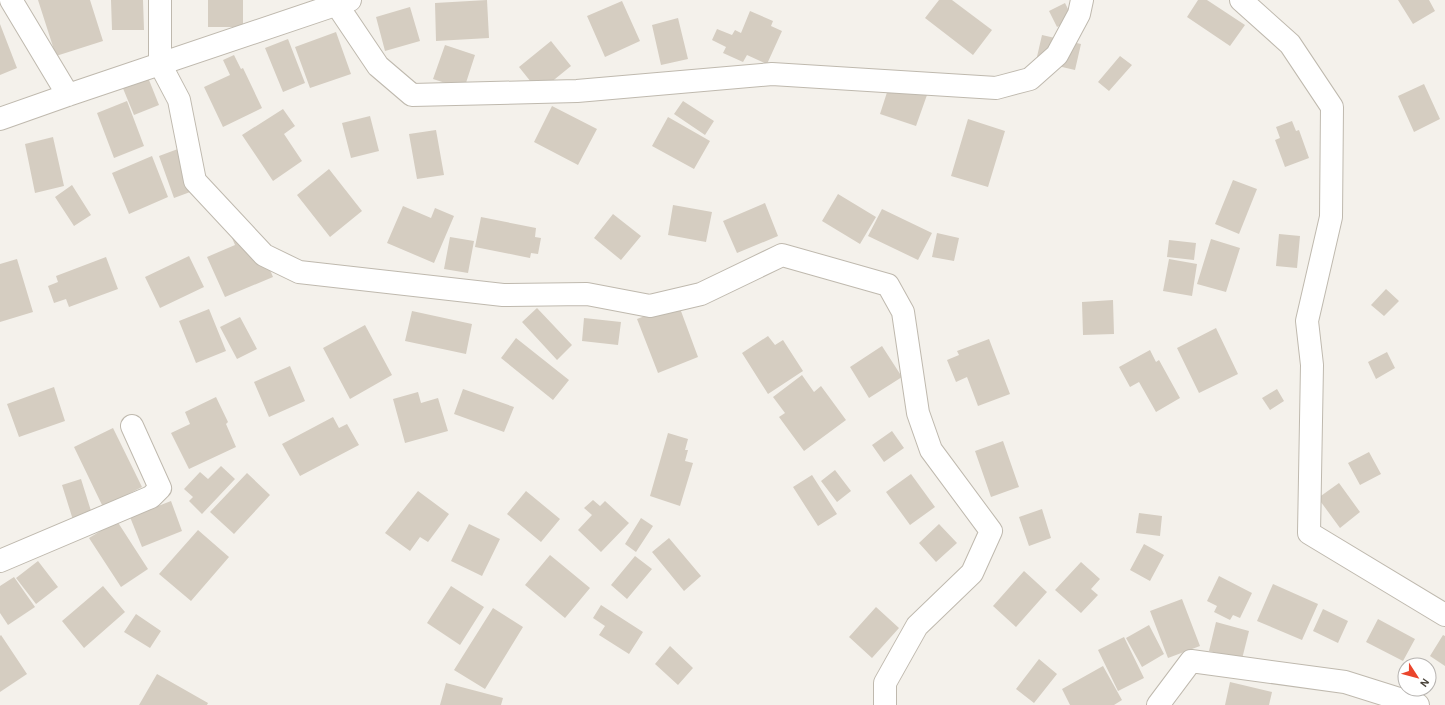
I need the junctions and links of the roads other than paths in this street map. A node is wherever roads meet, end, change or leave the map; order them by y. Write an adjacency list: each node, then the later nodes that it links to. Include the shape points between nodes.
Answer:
1 (11, 0): 7 (street)
2 (160, 0): 6 (street)
3 (1082, 0): 5 (street, via 1079,14 1057,55 1030,79 996,88 772,74 576,91 412,95 378,66)
4 (1241, 0): 11 (street, via 1290,44 1332,106 1331,217 1307,321 1312,365 1309,533)
5 (344, 2): 6 (street)
6 (160, 64): 7 (street); 12 (street, via 179,100 195,181 264,255 299,272 503,295 587,294 650,306 701,294 782,255 888,285 903,312 918,414 931,450 991,531 972,573 917,626 885,683)
7 (68, 94): 8 (street)
8 (0, 119)
9 (132, 426): 10 (street, via 160,488 151,497)
10 (0, 561)
11 (1445, 615)
12 (885, 705)
13 (1158, 705): 14 (street, via 1191,661 1345,682)
14 (1418, 705)

